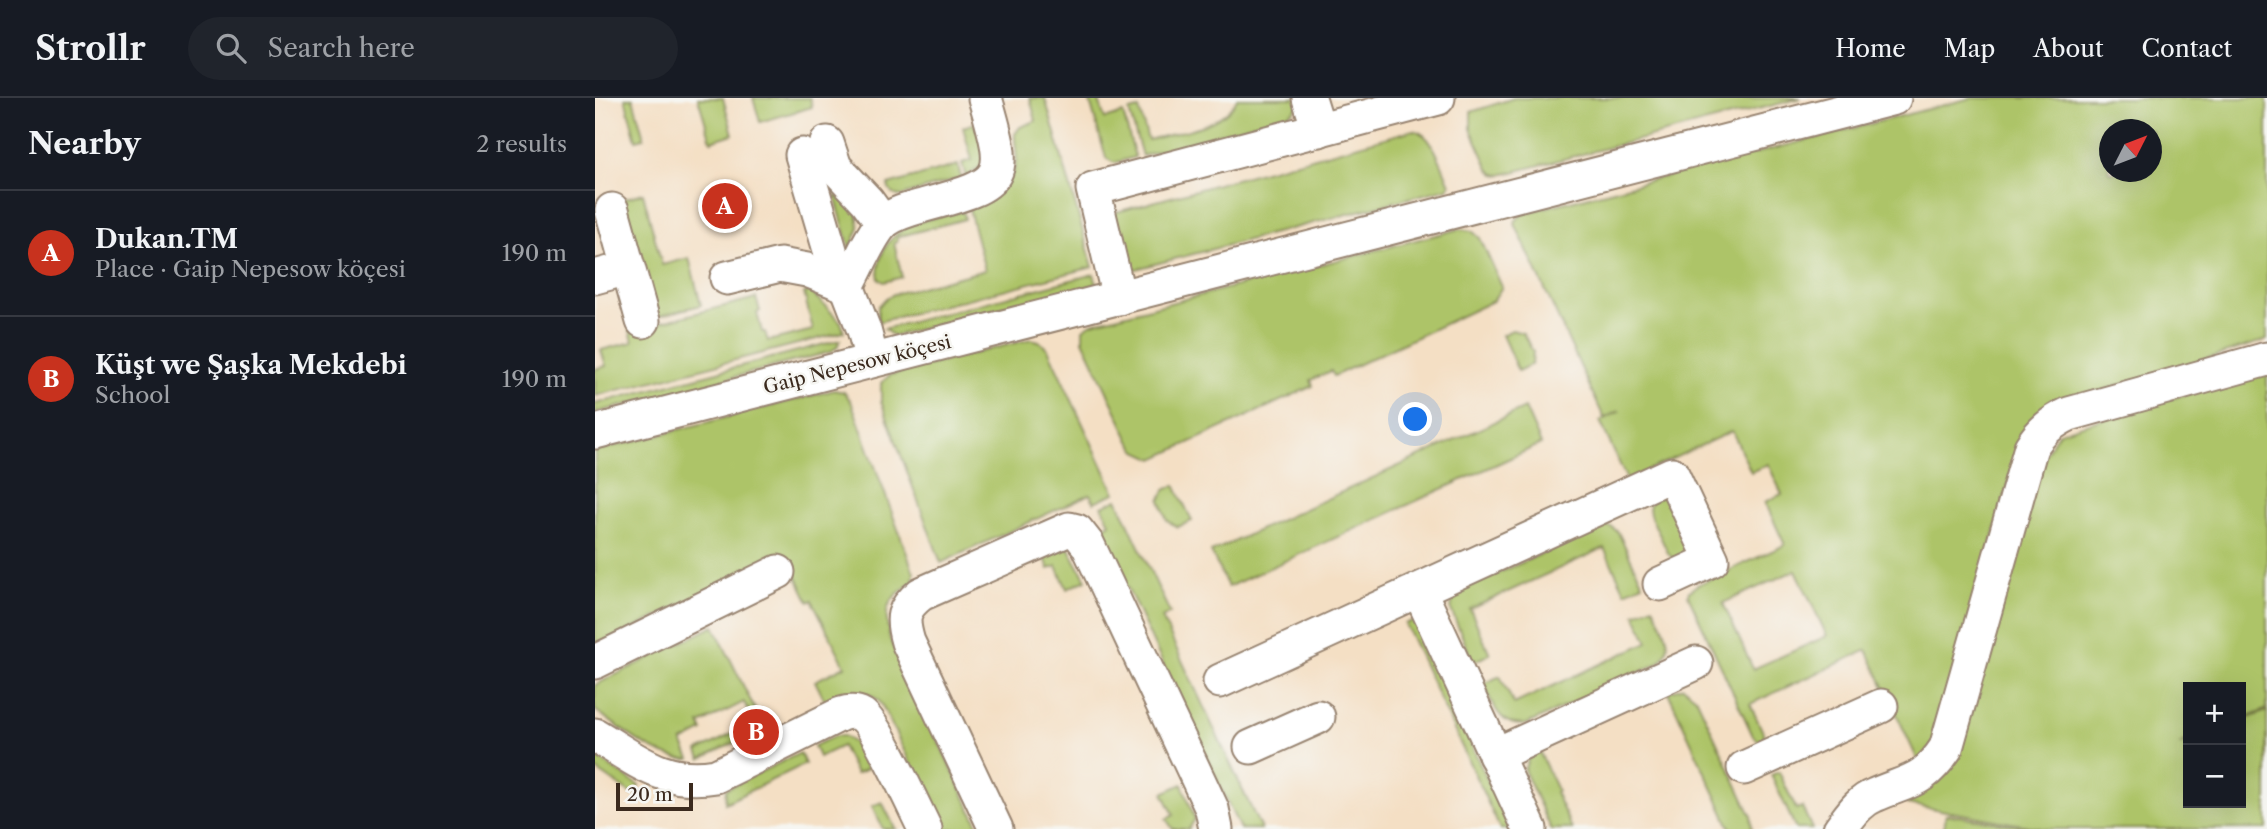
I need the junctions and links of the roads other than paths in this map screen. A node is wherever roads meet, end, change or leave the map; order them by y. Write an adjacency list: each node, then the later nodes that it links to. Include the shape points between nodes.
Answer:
1 (985, 98): 7 (street, via 1000,163 991,180 965,194 905,210)
2 (1309, 98): 5 (street)
3 (1437, 98): 5 (street)
4 (1894, 98): 12 (street, Gaip Nepesow köçesi)
5 (1319, 130): 12 (street, via 1093,189)
6 (612, 210): 8 (street)
7 (883, 223): 11 (street); 11 (street, via 815,149 832,257)
8 (628, 268): 9 (street); 13 (street)
9 (595, 278)
10 (727, 278): 11 (street, via 781,265)
11 (847, 286): 15 (street)
12 (1119, 298): 15 (street, Gaip Nepesow köçesi)
13 (643, 321)
14 (2267, 359): 33 (street, via 2069,414 2039,433 2031,447 1946,748 1916,779 1862,802)
15 (872, 360): 16 (street, Gaip Nepesow köçesi)
16 (595, 432)
17 (778, 572): 20 (street)
18 (1660, 584): 19 (street, via 1712,560 1672,474)
19 (1419, 590): 22 (street); 27 (street)
20 (595, 662)
21 (1696, 663): 27 (street)
22 (1220, 681)
23 (1881, 706): 28 (street)
24 (1318, 717): 26 (street)
25 (595, 735): 29 (street, via 658,772 698,779 716,776 841,713 860,713 874,728)
26 (1251, 747)
27 (1495, 755): 32 (street)
28 (1744, 768)
29 (925, 829)
30 (996, 829): 31 (street, via 908,642 906,607 921,594 1069,529 1077,531 1088,545 1212,809)
31 (1216, 829)
32 (1530, 829)
33 (1840, 829)

